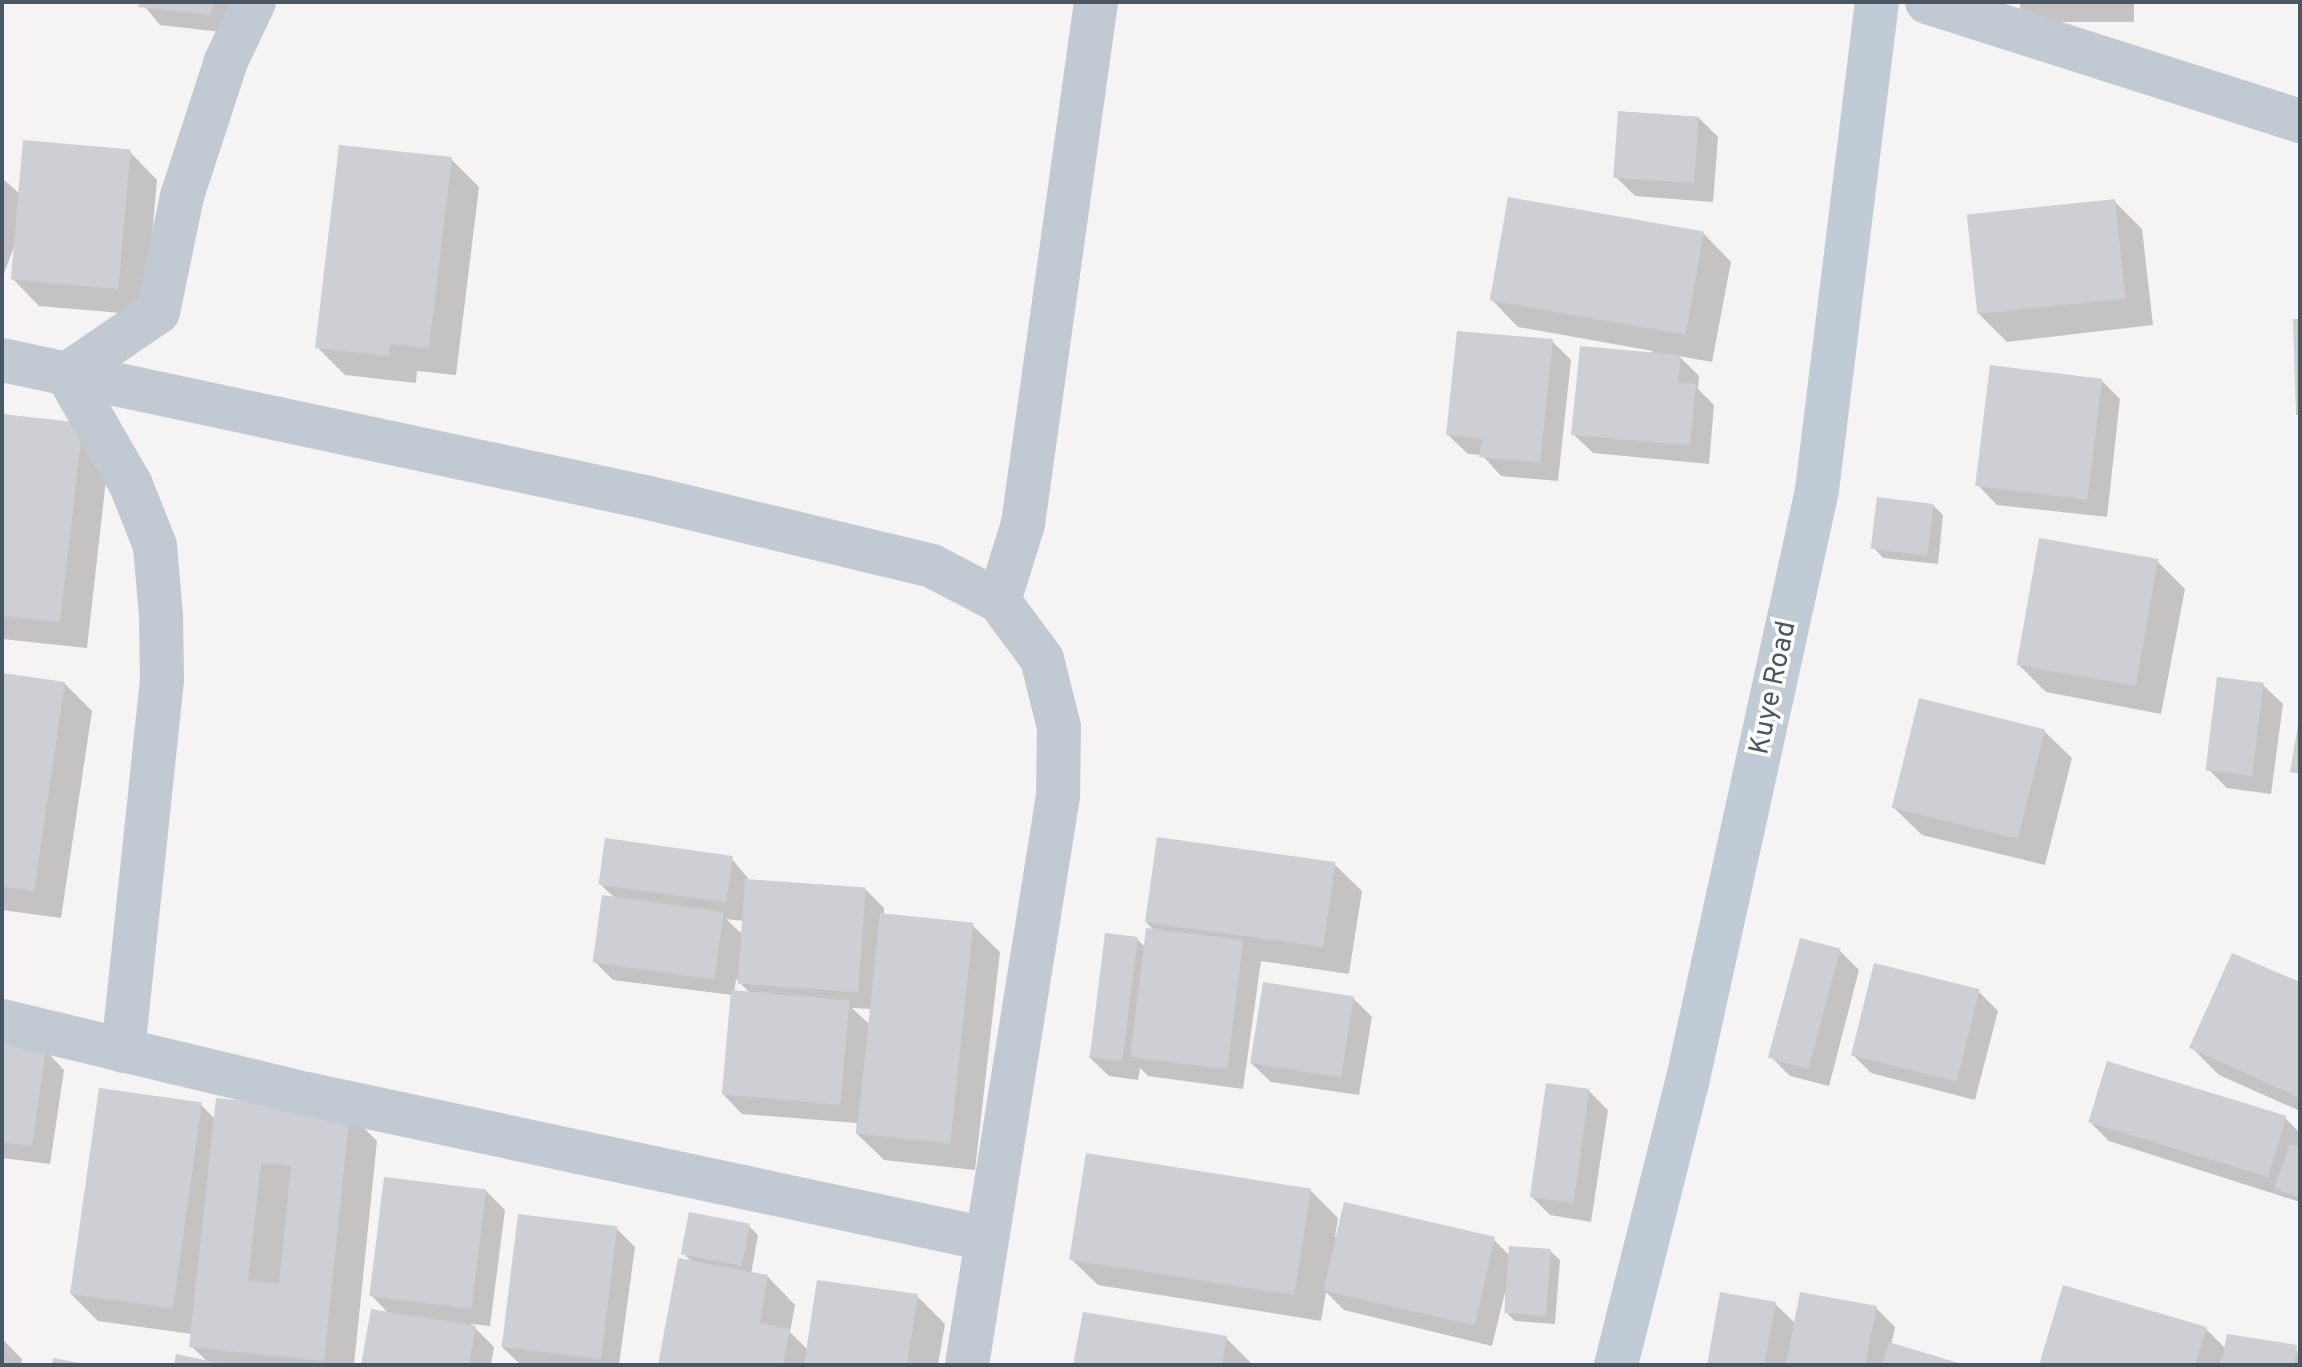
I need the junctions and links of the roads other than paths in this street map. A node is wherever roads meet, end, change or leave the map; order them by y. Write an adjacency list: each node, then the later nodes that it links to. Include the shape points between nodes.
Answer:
1 (254, 2): 7 (street, via 226,61 182,196 158,312)
2 (1096, 2): 8 (street, via 1023,524)
3 (1877, 2): 13 (street, Kuye Road, via 1817,490 1690,1067)
4 (1927, 2): 5 (street)
5 (2300, 121)
6 (2, 360): 7 (street)
7 (67, 374): 8 (street, via 645,497 932,566); 10 (street, via 131,485 155,546 161,616 162,679)
8 (999, 601): 11 (street, via 1042,659 1059,727 1058,796)
9 (2, 1021): 10 (street)
10 (123, 1051): 11 (street)
11 (986, 1239): 12 (street)
12 (967, 1365)
13 (1616, 1365)

